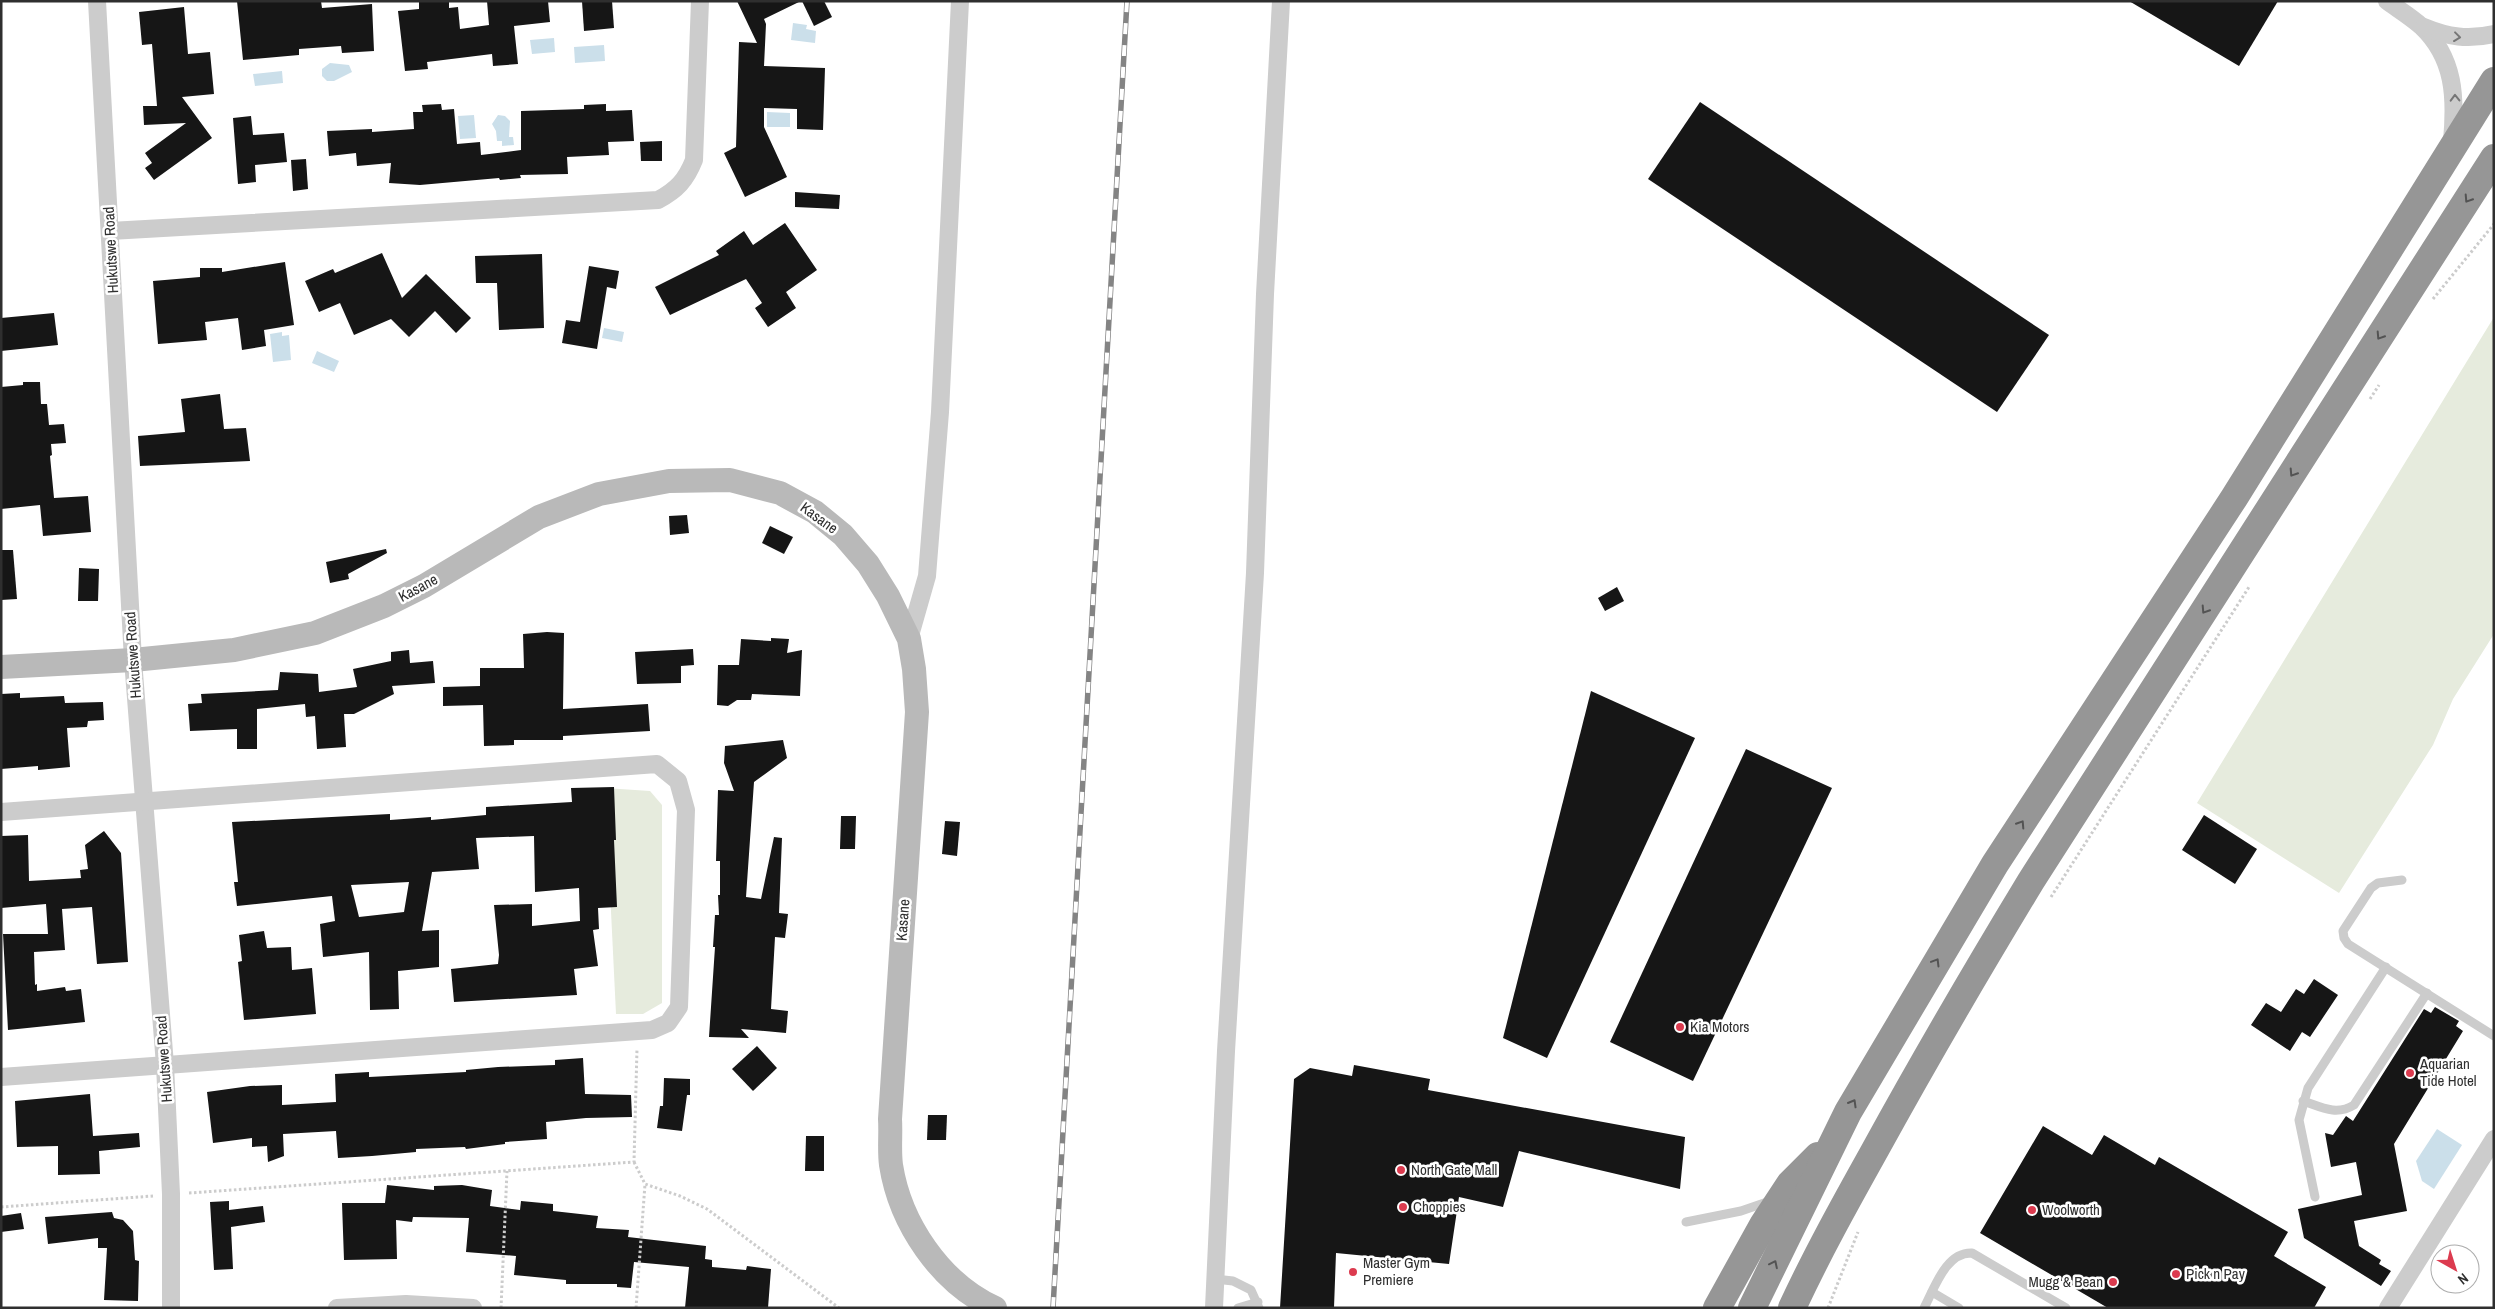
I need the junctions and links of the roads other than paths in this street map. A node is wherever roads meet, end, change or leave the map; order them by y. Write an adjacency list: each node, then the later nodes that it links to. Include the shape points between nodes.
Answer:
1 (97, 1): 11 (street, Hukutswe Road)
2 (700, 1): 11 (street, via 694,160 686,179 673,192 658,200)
3 (960, 1): 12 (street, via 940,412 927,576)
4 (1281, 1): 30 (street, via 1265,294 1255,573)
5 (2387, 1): 6 (street)
6 (2421, 26): 7 (street, one-way to 7, via 2444,35 2469,38); 9 (street, one-way to 6, via 2454,89 2448,66 2437,44)
7 (2494, 34)
8 (2494, 81): 9 (highway)
9 (2452, 147): 24 (highway, one-way to 9, via 1995,864 2234,498)
10 (2494, 158): 29 (highway, one-way to 29, via 2031,881 1958,1002)
11 (110, 231): 13 (street, Hukutswe Road)
12 (909, 639): 13 (street, Kasane, via 868,564 843,535 815,512 780,492 730,480 669,481 600,494 538,517 424,586 384,606 315,632 234,650); 36 (street, Kasane, via 916,712 890,1119 891,1164 910,1222 927,1251 965,1290)
13 (133, 660): 14 (street, Kasane); 15 (street, Hukutswe Road)
14 (1, 667)
15 (144, 800): 16 (street); 21 (street, Hukutswe Road); 21 (street, via 657,764 678,781 686,810 680,1007 668,1023 652,1030)
16 (1, 812)
17 (2402, 880): 18 (lane, via 2378,883 2371,888 2343,931 2348,944)
18 (2386, 967): 19 (lane); 23 (lane, via 2308,1088)
19 (2427, 993): 20 (lane); 23 (lane, via 2354,1105 2337,1112)
20 (2494, 1036)
21 (165, 1065): 22 (street); 33 (street, Hukutswe Road, via 171,1194)
22 (1, 1077)
23 (2303, 1101): 27 (lane, via 2299,1120)
24 (1835, 1139): 26 (highway, via 1790,1184); 40 (highway, one-way to 24)
25 (2494, 1139): 46 (street)
26 (1782, 1197): 28 (lane, via 1741,1211); 39 (highway)
27 (2315, 1197)
28 (1686, 1222)
29 (1815, 1258): 41 (highway); 42 (highway)
30 (1215, 1280): 32 (lane, via 1233,1281 1252,1290); 37 (street)
31 (1932, 1292): 43 (lane); 44 (lane); 45 (lane, via 1951,1259 1962,1252 1972,1253)
32 (1258, 1305): 38 (lane)
33 (171, 1308)
34 (337, 1308): 35 (street, via 406,1304)
35 (473, 1308)
36 (995, 1308)
37 (1214, 1308)
38 (1238, 1308)
39 (1717, 1308)
40 (1752, 1308)
41 (1792, 1308)
42 (1804, 1308)
43 (1924, 1308)
44 (1959, 1308)
45 (2066, 1308)
46 (2388, 1308)

